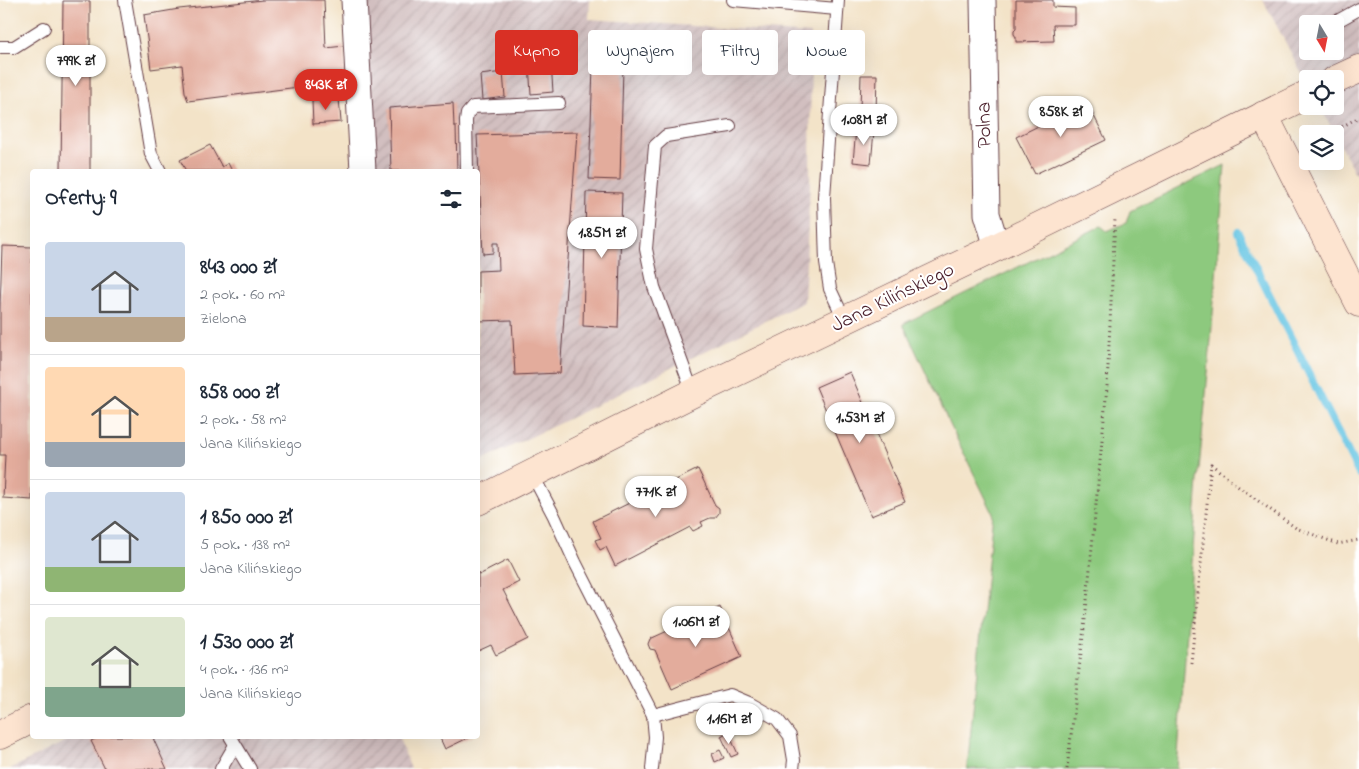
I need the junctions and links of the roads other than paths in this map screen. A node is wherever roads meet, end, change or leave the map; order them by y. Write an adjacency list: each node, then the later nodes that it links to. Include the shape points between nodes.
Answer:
1 (125, 0): 16 (lane, via 151,154)
2 (354, 0): 17 (street)
3 (733, 0): 5 (lane)
4 (983, 0): 19 (street, Polna, via 987,214)
5 (837, 5): 21 (lane, via 824,197 830,289)
6 (1359, 9): 7 (lane)
7 (1344, 17)
8 (44, 28): 9 (lane, via 14,47)
9 (0, 47)
10 (1359, 68): 11 (street)
11 (1344, 76)
12 (1299, 98): 14 (street, Jana Kilińskiego)
13 (559, 103): 18 (lane, via 473,107 466,121)
14 (1264, 116): 19 (street, Jana Kilińskiego); 20 (street)
15 (730, 126): 22 (lane, via 666,136 655,146 646,249 654,287)
16 (159, 169)
17 (364, 169)
18 (467, 169)
19 (997, 248): 21 (street, Jana Kilińskiego)
20 (1359, 303)
21 (845, 320): 22 (street, Jana Kilińskiego)
22 (693, 393): 23 (street, Jana Kilińskiego)
23 (532, 474): 24 (street, Jana Kilińskiego); 25 (lane)
24 (480, 500)
25 (653, 715): 31 (lane); 32 (lane, via 730,695 776,719 790,736)
26 (30, 720): 27 (street)
27 (0, 735)
28 (232, 741): 29 (lane); 30 (lane)
29 (221, 769)
30 (250, 769)
31 (652, 769)
32 (793, 769)

